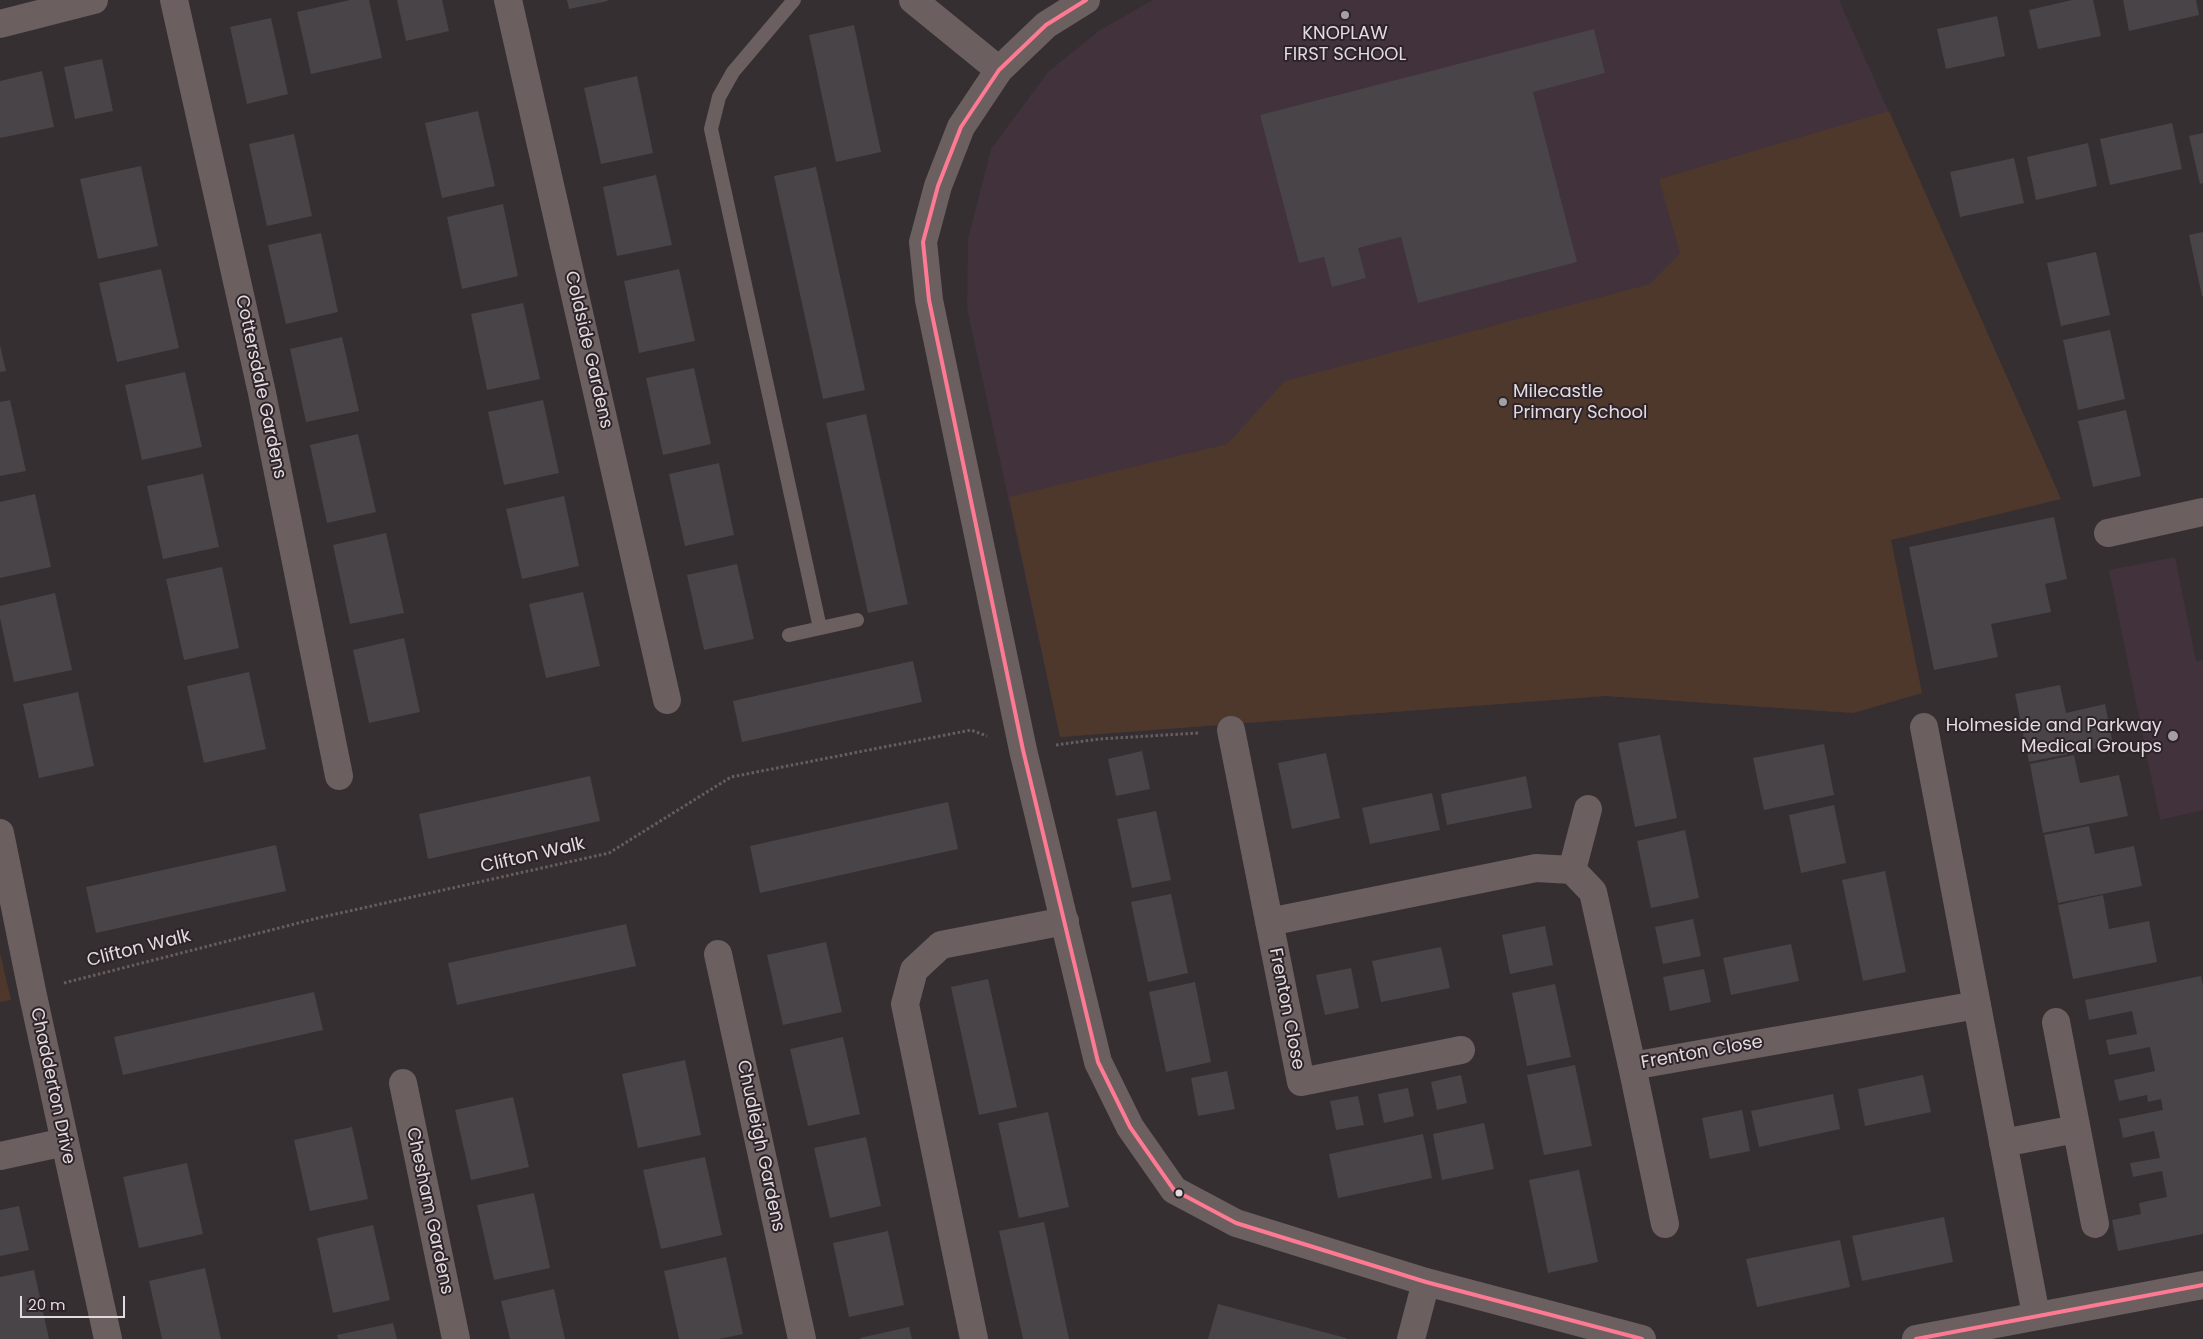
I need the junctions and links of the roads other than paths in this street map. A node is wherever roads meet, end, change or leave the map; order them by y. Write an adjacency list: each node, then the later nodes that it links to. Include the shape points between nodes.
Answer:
1 (94, 0): 7 (street)
2 (174, 0): 17 (street, Cottersdale Gardens, via 262,393)
3 (508, 0): 14 (street, Coldside Gardens)
4 (794, 0): 12 (lane, via 733,72 719,97 711,129)
5 (912, 0): 8 (street)
6 (1086, 0): 8 (street, via 1046,25)
7 (0, 24)
8 (999, 70): 21 (street, via 961,127 938,186 923,242 929,300 1023,750)
9 (2203, 512): 10 (street)
10 (2108, 533)
11 (857, 620): 12 (lane)
12 (820, 628): 13 (lane)
13 (789, 635)
14 (667, 700)
15 (1924, 727): 24 (street)
16 (1231, 730): 22 (street, Frenton Close)
17 (339, 776)
18 (1588, 809): 20 (street)
19 (0, 833): 30 (street, Chadderton Drive)
20 (1572, 870): 22 (street, via 1536,868); 27 (street, Frenton Close, via 1593,892)
21 (1066, 921): 35 (street, via 1098,1062 1130,1128 1174,1190 1236,1223); 41 (street, via 941,945 914,970 905,1004)
22 (1269, 922): 26 (street, Frenton Close, via 1301,1082)
23 (718, 954): 40 (street, Chudleigh Gardens)
24 (1977, 1005): 27 (street, Frenton Close); 31 (street)
25 (2056, 1022): 29 (street)
26 (1461, 1050)
27 (1632, 1066): 33 (street)
28 (403, 1083): 39 (street, Chesham Gardens)
29 (2076, 1129): 31 (street); 34 (street)
30 (64, 1142): 32 (street); 38 (street, Chadderton Drive)
31 (2003, 1143): 37 (street)
32 (0, 1156)
33 (1665, 1224)
34 (2095, 1224)
35 (1426, 1282): 42 (street); 43 (street)
36 (2203, 1285): 37 (street)
37 (2036, 1316): 44 (street)
38 (108, 1339)
39 (456, 1339)
40 (802, 1339)
41 (974, 1339)
42 (1411, 1339)
43 (1642, 1339)
44 (1916, 1339)

